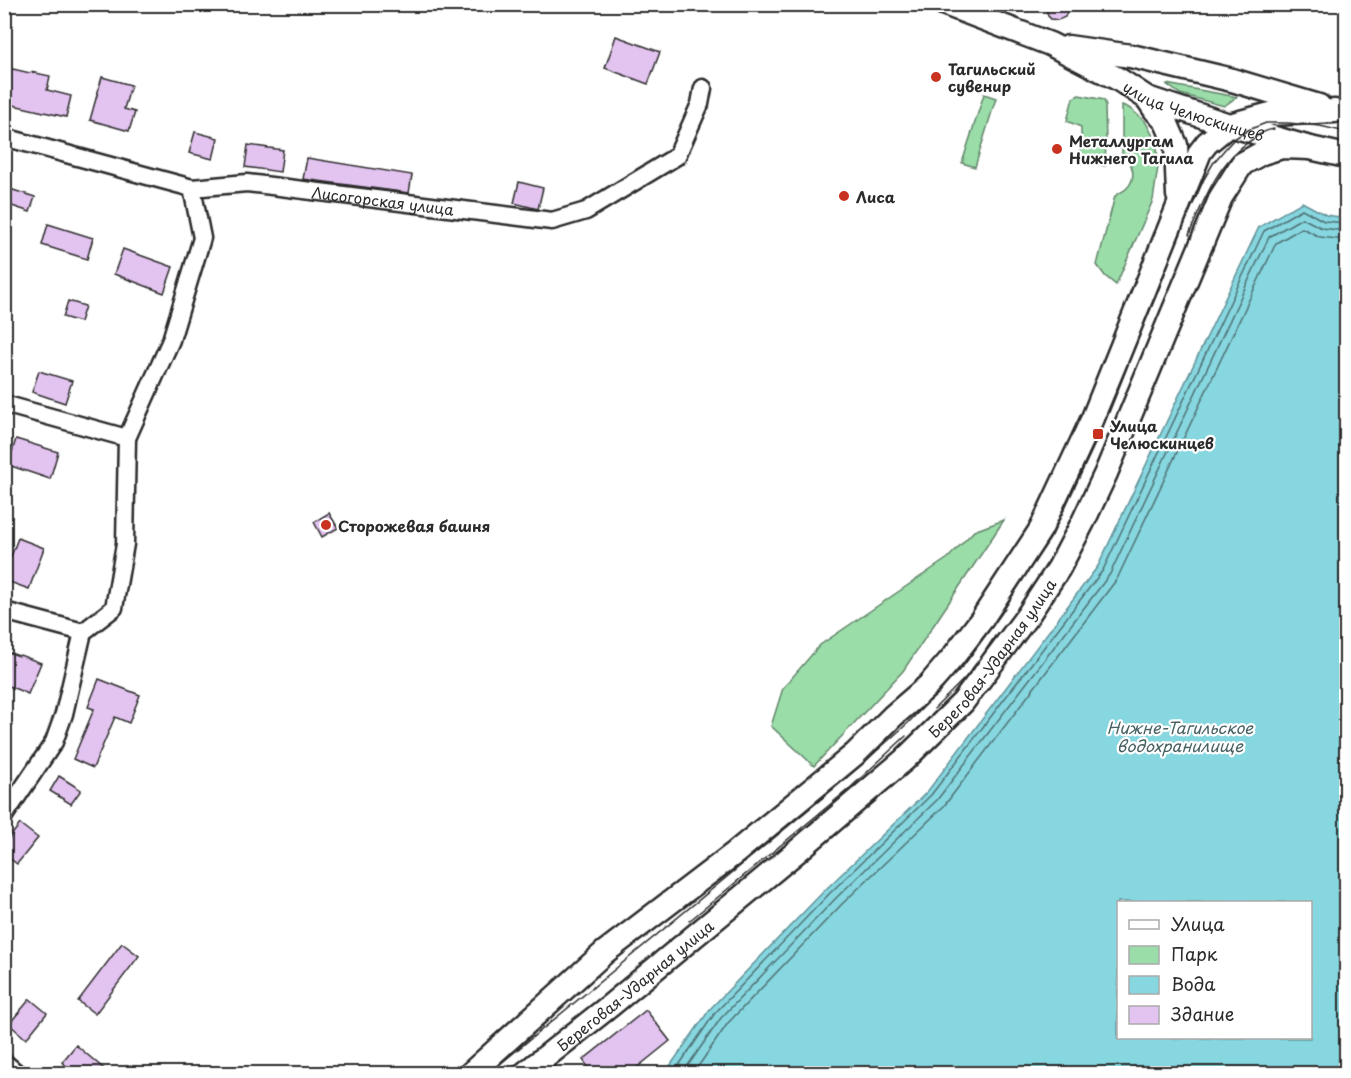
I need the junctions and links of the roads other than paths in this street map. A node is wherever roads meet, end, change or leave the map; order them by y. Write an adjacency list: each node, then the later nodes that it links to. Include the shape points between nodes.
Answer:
1 (945, 4): 2 (main road, улица Челюскинцев)
2 (1050, 44): 4 (main road, улица Челюскинцев); 5 (main road, улица Челюскинцев, via 1131,56)
3 (703, 88): 10 (street, Лисогорская улица, via 677,156 586,211 552,221 247,183)
4 (1147, 98): 6 (main road, улица Челюскинцев); 11 (main road, Береговая-Ударная улица, via 1166,122 1176,145)
5 (1341, 112): 6 (main road, Береговая-Ударная улица, via 1270,114)
6 (1229, 125): 8 (main road, улица Челюскинцев); 11 (main road, Береговая-Ударная улица, via 1200,152)
7 (4, 137): 10 (street, Лисогорская улица)
8 (1310, 148): 9 (main road, улица Челюскинцев); 20 (main road, Береговая-Ударная улица, via 1282,147 1242,164 1221,197 1083,522 1028,615 963,702 904,760 795,853)
9 (1347, 156)
10 (192, 188): 13 (street, via 202,238 171,340)
11 (1178, 202): 19 (main road, Береговая-Ударная улица, via 1092,418 1041,530 953,657 929,685 855,754 735,853 605,952)
12 (4, 404): 13 (street)
13 (128, 438): 15 (street, via 125,544 114,608)
14 (4, 611): 15 (street)
15 (83, 632): 16 (street, via 54,742)
16 (4, 816)
17 (4, 1062): 18 (street)
18 (18, 1074)
19 (470, 1074)
20 (524, 1074)

